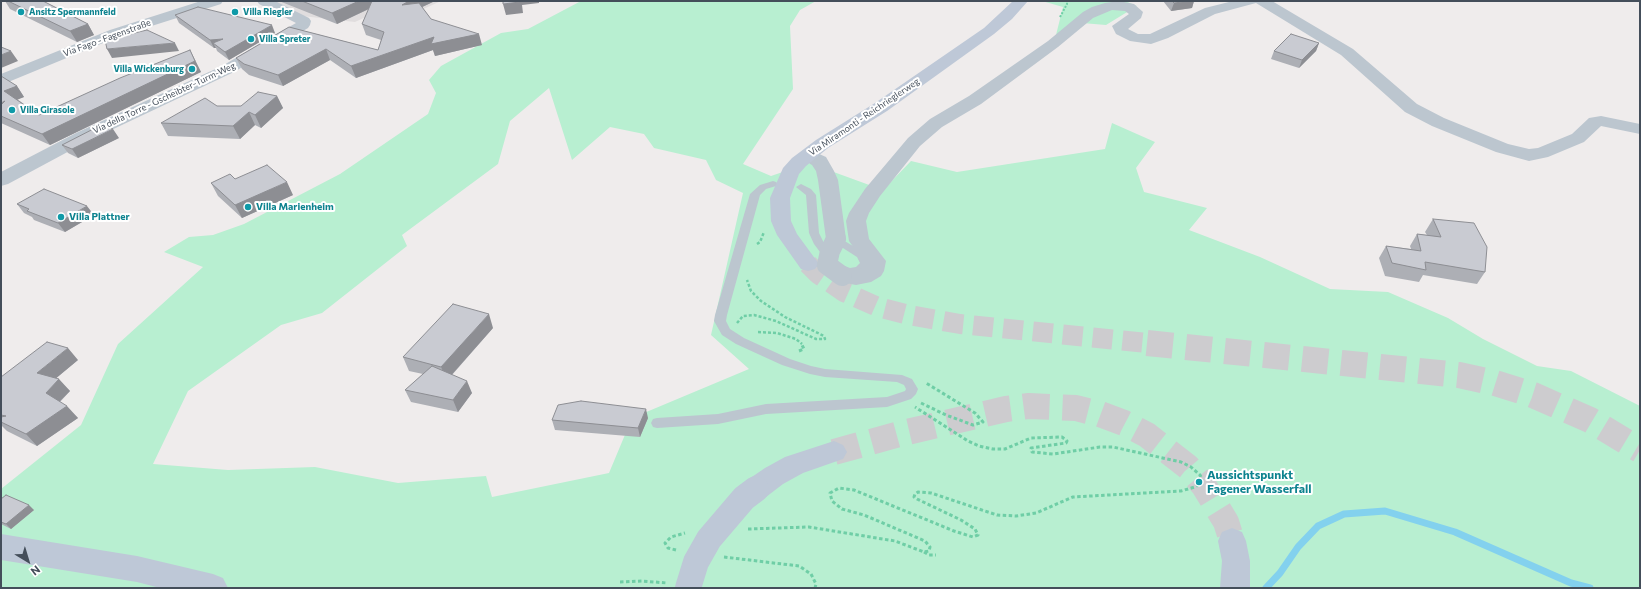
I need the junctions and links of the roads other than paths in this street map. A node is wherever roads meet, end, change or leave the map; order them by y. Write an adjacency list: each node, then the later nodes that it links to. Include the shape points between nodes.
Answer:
1 (216, 1): 6 (street, Via Fago - Fagenstraße, via 115,33)
2 (264, 1): 9 (street, Via della Torre - Gscheibter-Turm-Weg, via 301,19 304,21 303,25 228,70 82,137)
3 (1021, 1): 8 (main road, Via Miramonti - Reichrieglerweg, via 1007,16 964,49)
4 (1250, 1): 12 (street, bridge, via 1210,11 1151,39 1135,38 1121,31 1120,26 1136,15 1129,7 1110,6 1088,15 1053,44 975,100 936,123 914,142 872,193 856,221 859,241 875,261 873,271 856,278 842,276 831,269 828,265 830,251)
5 (1262, 1): 7 (street, via 1346,52 1411,108 1502,148 1524,154 1542,153 1578,138 1595,122 1601,121)
6 (1, 80)
7 (1640, 129)
8 (808, 155): 12 (street, via 819,161 825,170); 13 (main road, Via Miramonti - Reichrieglerweg, via 787,178 779,208 787,235)
9 (1, 180)
10 (773, 184): 14 (lane, via 763,187 755,194 721,316 720,321 726,332 786,362 810,370 898,378 908,382 912,389 910,394 886,402 766,409 718,419)
11 (801, 187): 12 (lane, via 811,195 814,233 822,250 835,264 845,270 855,271 863,267 864,259 861,255)
12 (836, 239)
13 (808, 264)
14 (657, 423)
15 (834, 452): 18 (main road, bridge, via 794,465 756,489 735,508 709,539)
16 (1232, 541): 20 (main road, via 1236,561)
17 (1, 547): 19 (main road, via 137,569)
18 (681, 586)
19 (213, 588)
20 (1235, 588)

